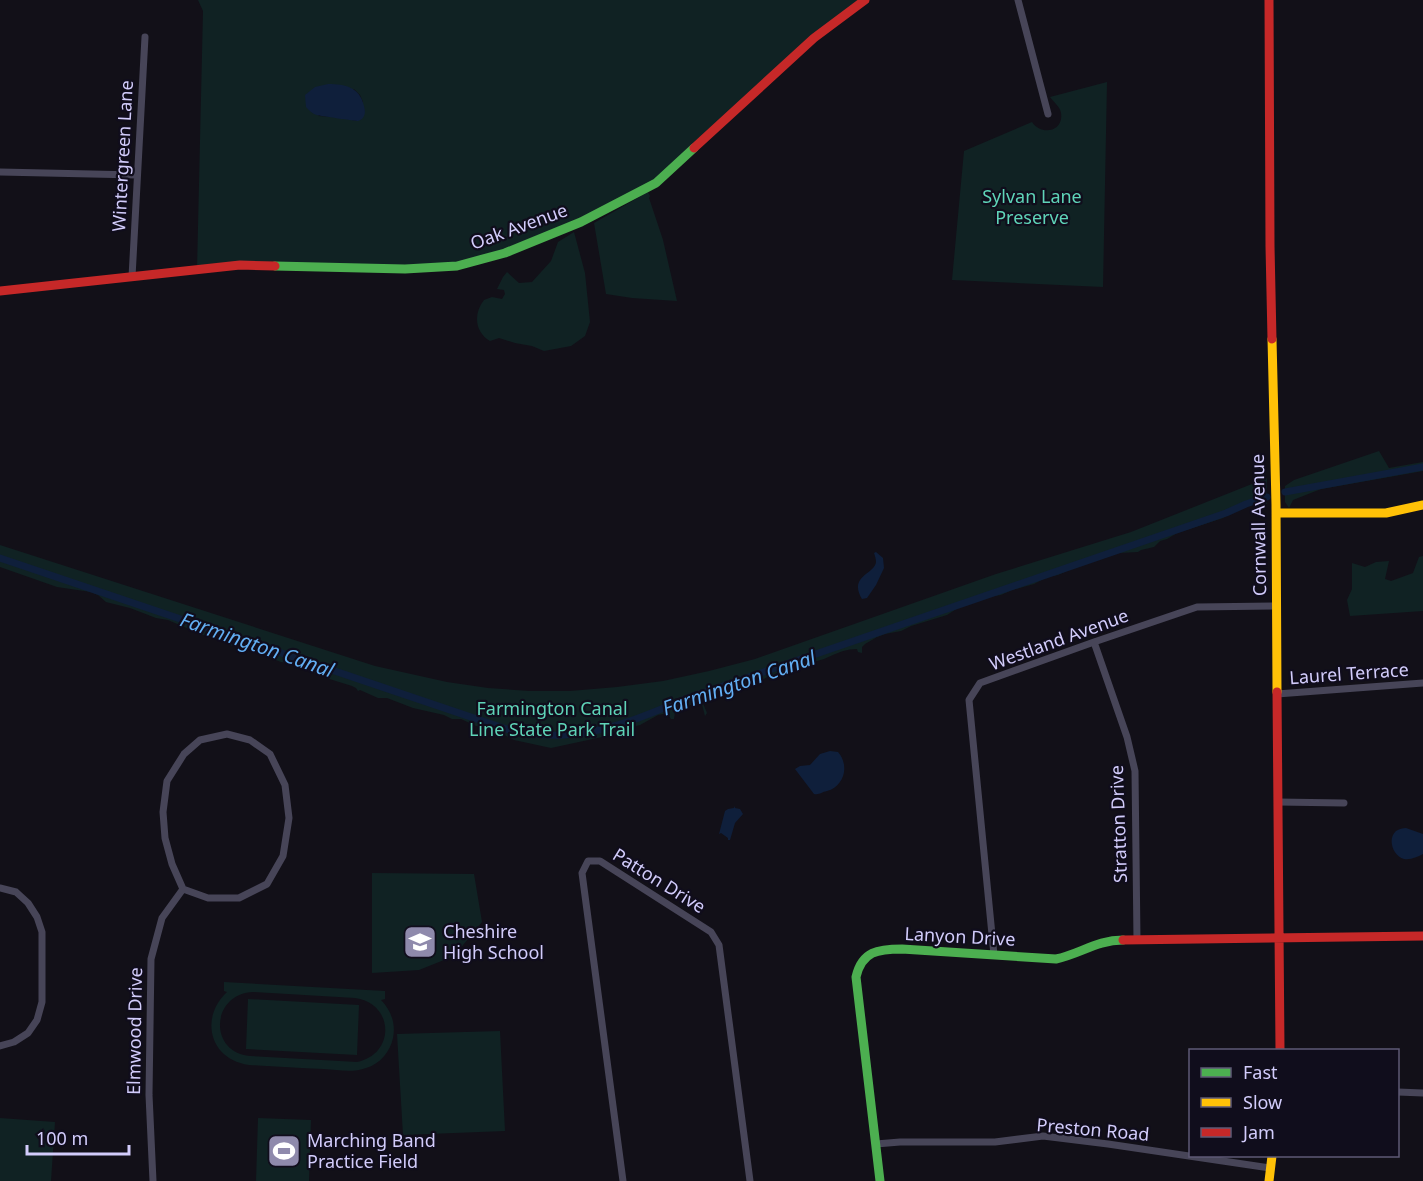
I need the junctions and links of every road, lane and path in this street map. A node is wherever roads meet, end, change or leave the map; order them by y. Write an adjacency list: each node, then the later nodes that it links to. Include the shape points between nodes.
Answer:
1 (865, 0): 8 (street, Oak Avenue, via 814,38 656,183 581,222 505,252 457,266 405,269 240,265)
2 (1018, 0): 5 (street)
3 (1269, 0): 11 (street, Cornwall Avenue)
4 (145, 38): 7 (street, Wintergreen Lane)
5 (1048, 114)
6 (0, 171): 7 (street)
7 (137, 175): 8 (street, Wintergreen Lane)
8 (132, 277): 9 (street, Oak Avenue)
9 (0, 291)
10 (1423, 505): 11 (street, via 1386,513)
11 (1276, 513): 12 (street, Cornwall Avenue)
12 (1276, 606): 13 (street, Westland Avenue, via 1197,607); 15 (street, Cornwall Avenue)
13 (1094, 642): 22 (street, Stratton Drive, via 1135,771); 23 (street, Westland Avenue, via 980,683 969,700)
14 (1423, 683): 15 (street, Laurel Terrace)
15 (1277, 694): 16 (street, Cornwall Avenue)
16 (1278, 802): 17 (street); 21 (street, Cornwall Avenue)
17 (1344, 803)
18 (0, 888): 24 (street, via 16,892 28,903 42,932 42,1002 37,1020 28,1033)
19 (183, 889): 19 (street, via 208,898 238,898 267,884 283,856 289,818 285,785 270,754 250,740 227,734 200,740 184,754 167,781 165,838); 33 (street, Elmwood Drive, via 162,918 151,959 148,1095)
20 (1423, 936): 21 (street, Lanyon Drive)
21 (1279, 938): 22 (street, Lanyon Drive); 25 (street, Cornwall Avenue)
22 (1137, 940): 23 (street, Lanyon Drive, via 1102,941 1056,959)
23 (994, 955): 28 (street, Lanyon Drive, via 889,949 874,952 861,962 856,977)
24 (0, 1046)
25 (1280, 1049)
26 (1399, 1092): 27 (street)
27 (1423, 1093)
28 (876, 1144): 29 (street, Preston Road, via 996,1142 1043,1137); 36 (street, Lanyon Drive)
29 (1189, 1156)
30 (1196, 1157): 32 (street, Preston Road)
31 (1272, 1157): 32 (street)
32 (1270, 1168): 37 (street)
33 (153, 1181)
34 (623, 1181): 35 (street, Patton Drive, via 582,873 588,861 600,861 711,932 719,945)
35 (750, 1181)
36 (880, 1181)
37 (1269, 1181)

